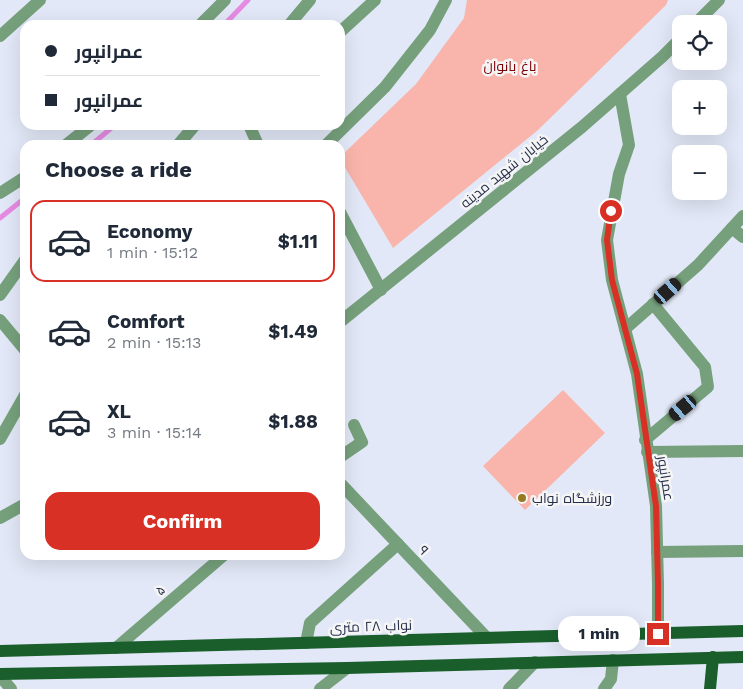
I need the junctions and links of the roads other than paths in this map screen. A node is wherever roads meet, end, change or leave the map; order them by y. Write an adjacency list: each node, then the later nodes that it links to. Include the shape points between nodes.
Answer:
1 (40, 0): 11 (street)
2 (225, 0): 8 (street)
3 (310, 0): 9 (street)
4 (375, 0): 10 (street)
5 (446, 0): 14 (street, via 430,30 385,87)
6 (719, 0): 7 (street)
7 (704, 15)
8 (205, 20)
9 (293, 20)
10 (345, 27)
11 (0, 36)
12 (672, 47): 13 (street, خیابان شهید مدینه)
13 (620, 94): 28 (street, خیابان شهید مدینه); 33 (street, عمرانپور, via 629,145 607,240 612,280)
14 (345, 126)
15 (85, 130): 18 (street)
16 (191, 130): 19 (street)
17 (341, 130): 20 (street)
18 (72, 140)
19 (182, 140)
20 (331, 140)
21 (20, 180): 22 (street)
22 (0, 194)
23 (743, 216): 25 (street)
24 (345, 222): 28 (street)
25 (732, 228): 26 (street); 30 (street, via 698,265)
26 (743, 237)
27 (20, 267): 29 (street)
28 (381, 290): 31 (street, خیابان شهید مدینه)
29 (0, 295)
30 (653, 304): 33 (street); 38 (street, via 705,367 708,387)
31 (345, 318)
32 (0, 320): 34 (street)
33 (625, 329): 38 (street, عمرانپور, via 637,374)
34 (20, 344)
35 (20, 404): 37 (street)
36 (354, 425): 40 (street, via 362,442)
37 (0, 439)
38 (646, 446): 39 (street); 46 (street, عمرانپور, via 656,506)
39 (743, 451)
40 (345, 454)
41 (345, 487): 44 (street, ۹)
42 (20, 507): 43 (street)
43 (0, 518)
44 (398, 544): 50 (street, ۹); 51 (street, via 310,623)
45 (743, 551): 46 (street)
46 (657, 552): 49 (street, عمرانپور)
47 (218, 560): 52 (street, ۵)
48 (743, 632): 49 (main road, نواب ۲۸ متری)
49 (658, 634): 50 (main road, نواب ۲۸ متری)
50 (487, 638): 51 (main road, نواب ۲۸ متری)
51 (306, 643): 52 (main road, نواب ۲۸ متری)
52 (116, 648): 53 (main road, نواب ۲۸ متری)
53 (0, 651)
54 (743, 657): 55 (main road)
55 (713, 658): 56 (main road); 64 (main road)
56 (613, 660): 57 (main road); 63 (street, via 611,679)
57 (536, 662): 58 (main road); 62 (street)
58 (347, 668): 59 (main road); 61 (street)
59 (0, 675): 60 (street)
60 (11, 689)
61 (320, 689)
62 (509, 689)
63 (604, 689)
64 (710, 689)

